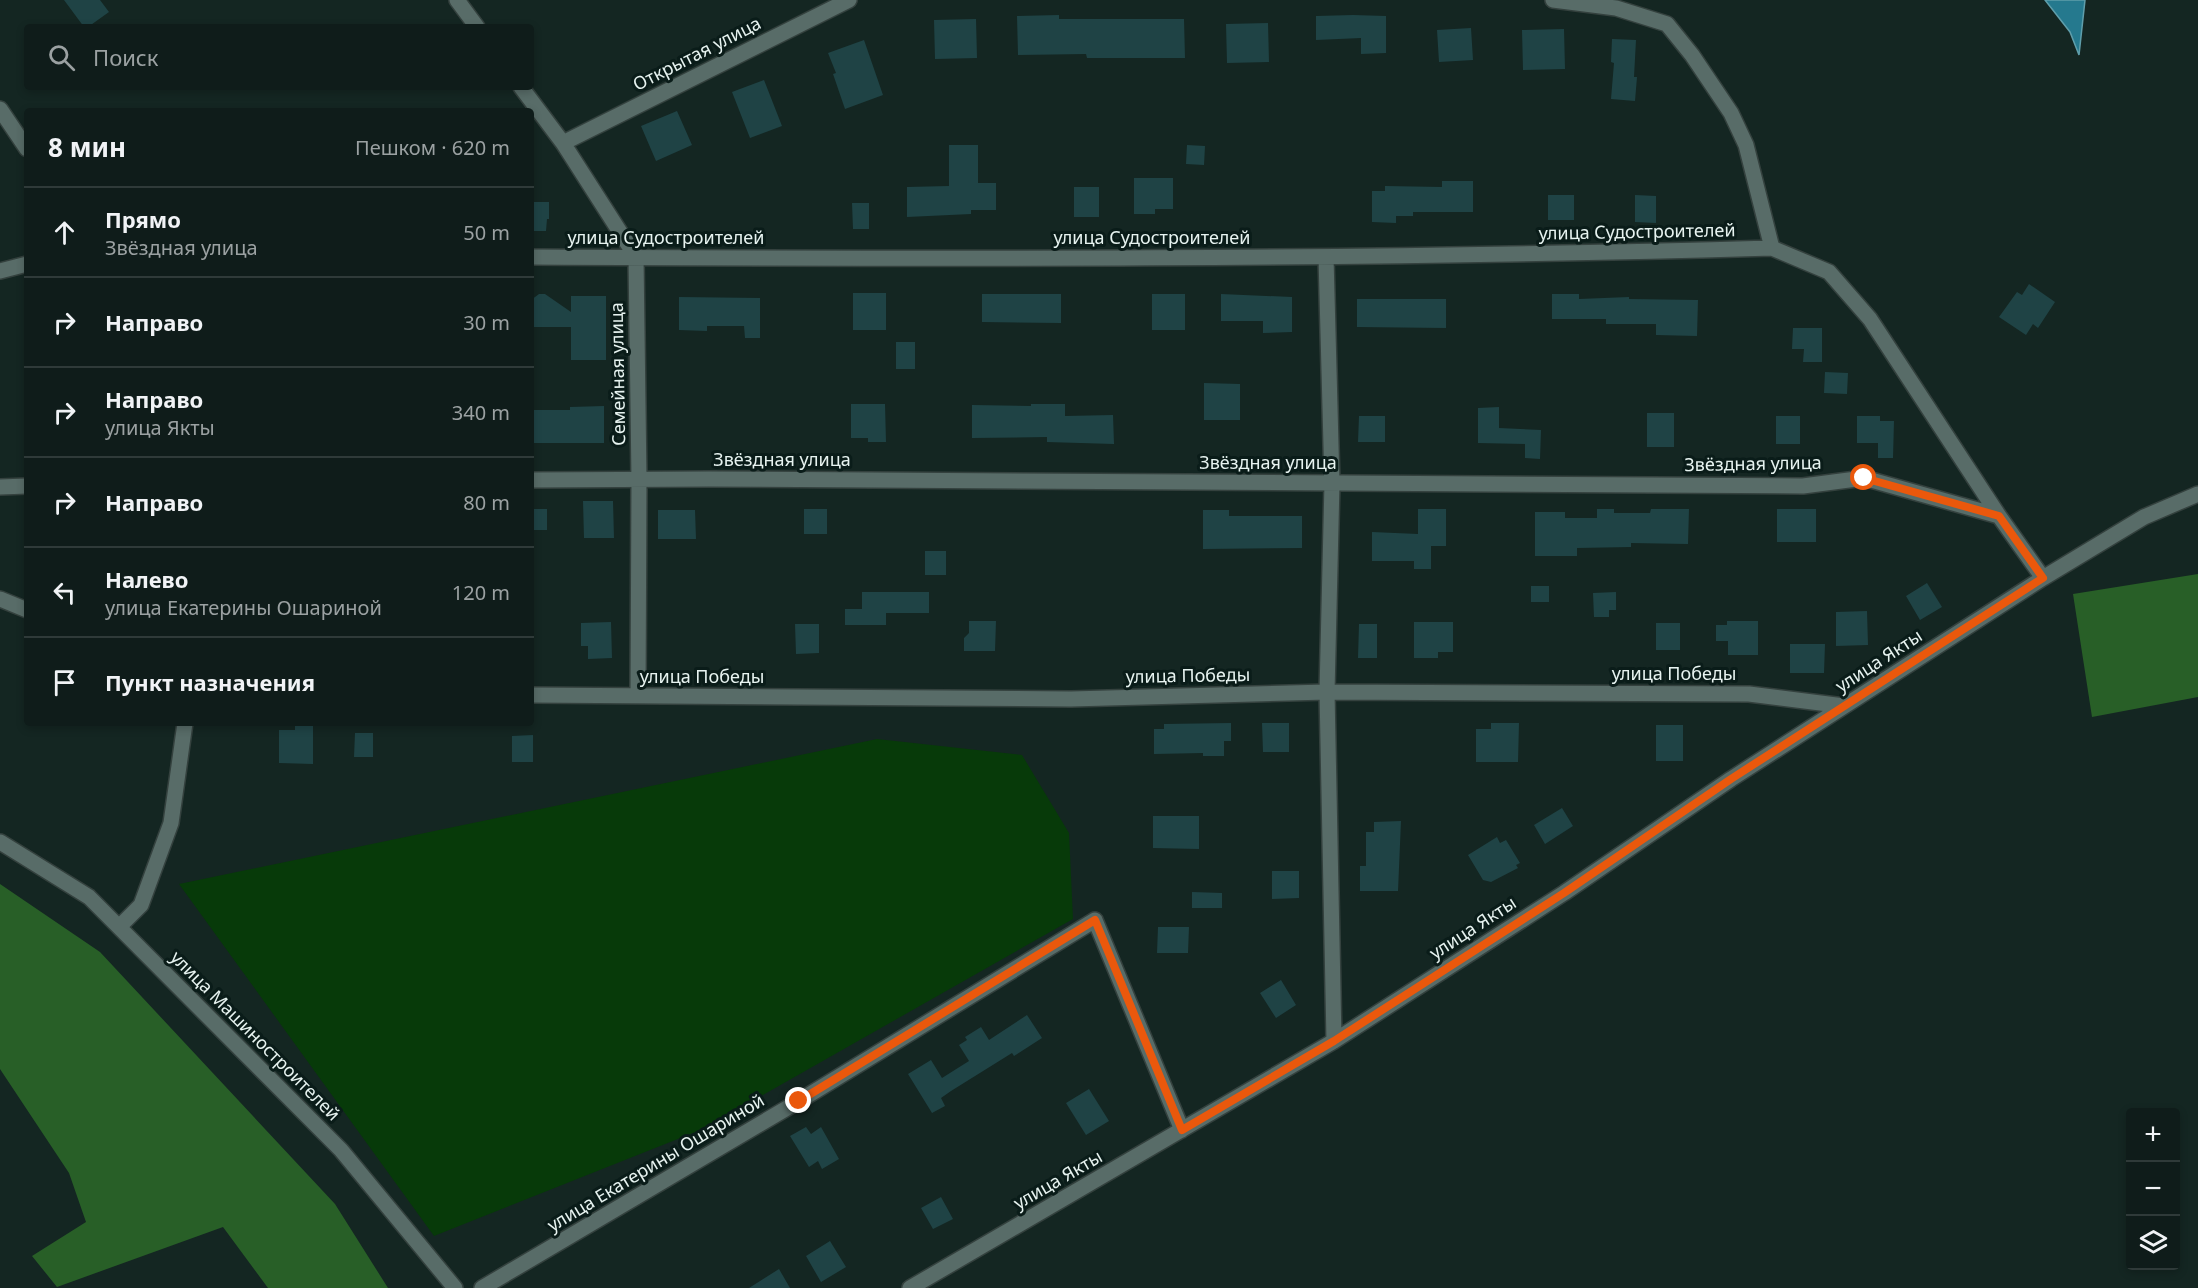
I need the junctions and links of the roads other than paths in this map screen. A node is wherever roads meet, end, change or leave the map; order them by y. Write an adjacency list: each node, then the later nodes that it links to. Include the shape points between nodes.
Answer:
1 (457, 0): 4 (street)
2 (849, 0): 7 (street, Открытая улица)
3 (1553, 0): 9 (street, via 1616,8 1667,24 1731,113 1746,145)
4 (475, 24)
5 (523, 90): 7 (street)
6 (0, 109): 8 (street)
7 (563, 143): 11 (street)
8 (24, 145)
9 (1772, 248): 12 (street, улица Судостроителей); 21 (street, via 1828,272 1870,319)
10 (534, 257): 11 (street, улица Судостроителей)
11 (636, 257): 12 (street, улица Судостроителей); 16 (street, Семейная улица)
12 (1326, 257): 17 (street)
13 (24, 265): 14 (street)
14 (0, 272)
15 (534, 480): 16 (street, Звёздная улица)
16 (639, 480): 17 (street, Звёздная улица); 27 (street, Семейная улица)
17 (1332, 483): 21 (street, Звёздная улица, via 1803,486 1864,478); 25 (street)
18 (24, 486): 19 (street)
19 (0, 487)
20 (2198, 494): 22 (street, улица Якты, via 2144,517)
21 (1999, 516): 22 (street)
22 (2043, 578): 28 (street, улица Якты)
23 (0, 599): 24 (street)
24 (24, 609)
25 (1327, 692): 27 (street, улица Победы, via 1071,699); 28 (street, улица Победы, via 1749,694); 32 (street)
26 (534, 694): 27 (street, улица Победы)
27 (638, 696)
28 (1844, 706): 32 (street, улица Якты)
29 (185, 726): 31 (street, via 171,823 141,905)
30 (0, 842): 31 (street, улица Машиностроителей, via 89,897)
31 (119, 927): 34 (street, улица Машиностроителей, via 341,1150)
32 (1334, 1041): 33 (street, улица Якты)
33 (1182, 1130): 35 (street, улица Екатерины Ошариной, via 1095,920); 36 (street, улица Якты)
34 (455, 1288)
35 (482, 1288)
36 (910, 1288)

